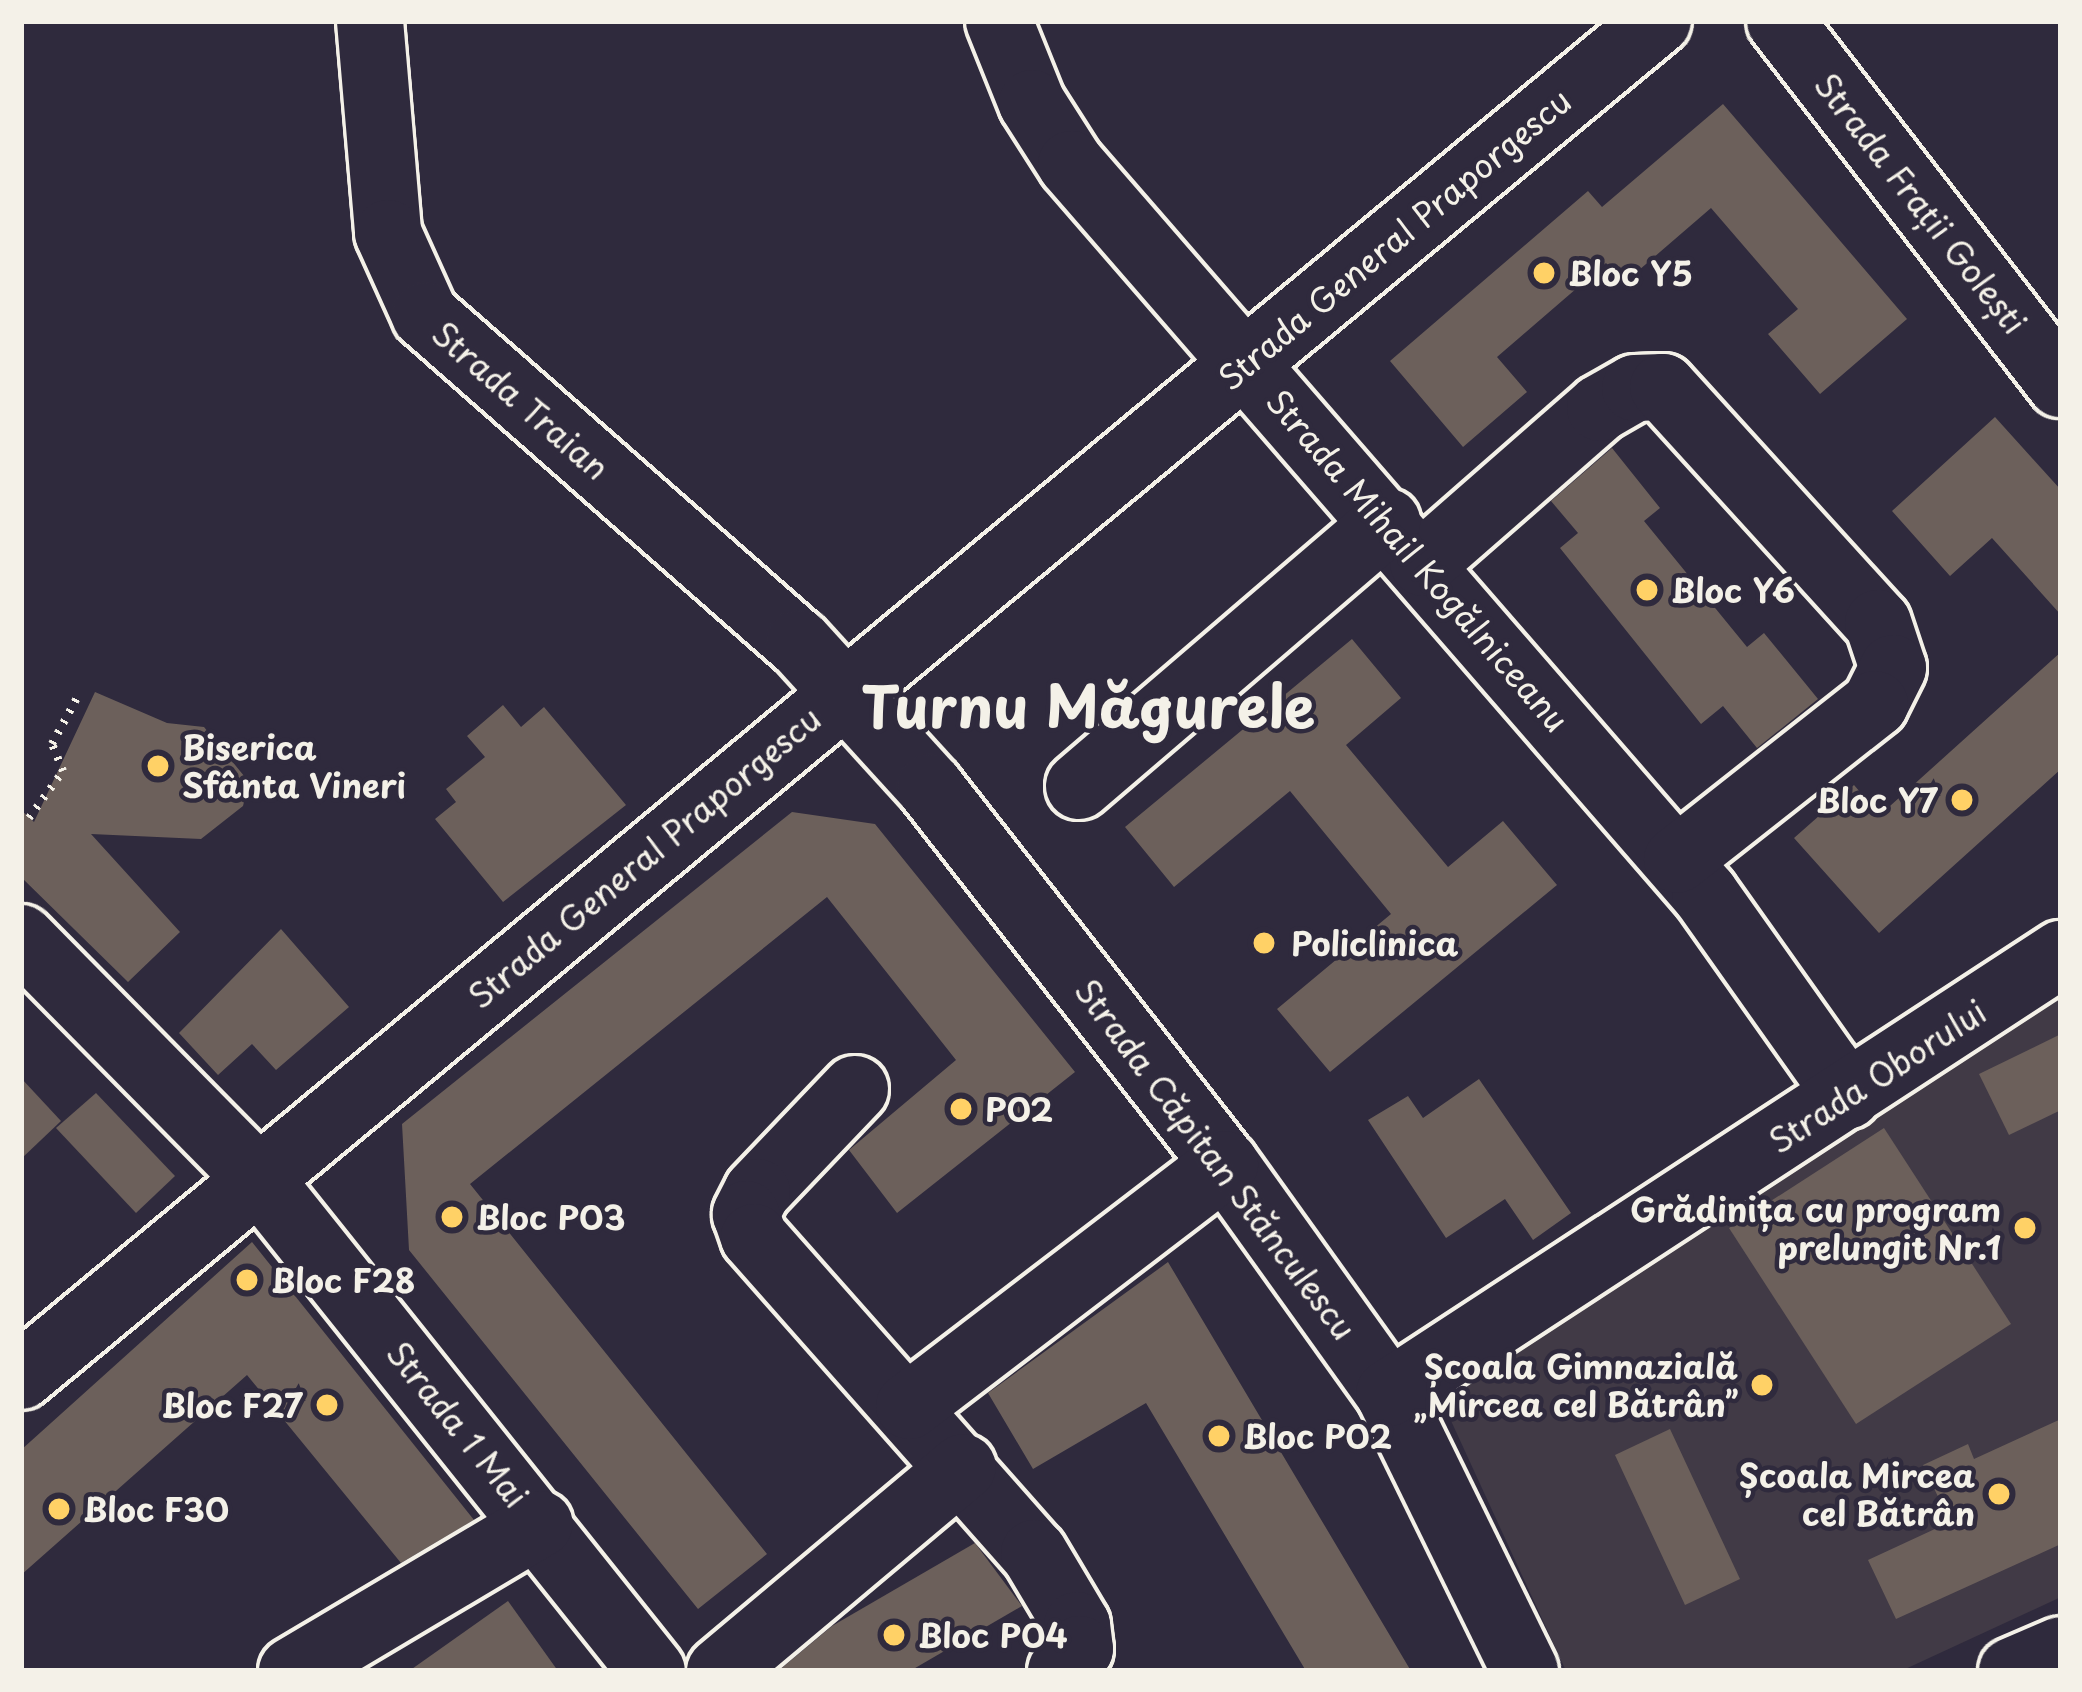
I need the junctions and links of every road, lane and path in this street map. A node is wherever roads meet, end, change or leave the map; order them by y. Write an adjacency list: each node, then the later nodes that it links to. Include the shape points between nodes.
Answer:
1 (370, 21): 8 (street, Strada Traian, via 388,233 425,315)
2 (999, 21): 5 (street, Strada Mihail Kogălniceanu, via 1032,104 1071,164)
3 (1658, 21): 5 (street, Strada General Praporgescu)
4 (1780, 21): 6 (street, Strada Frații Golești)
5 (1246, 363): 7 (street, Strada Mihail Kogălniceanu); 8 (street, Strada General Praporgescu)
6 (2061, 384)
7 (1405, 543): 12 (street); 14 (street, Strada Mihail Kogălniceanu); 14 (street, via 1600,408 1635,388 1663,387 1878,623 1893,668 1875,704)
8 (844, 688): 19 (street, Strada Căpitan Stănculescu); 20 (street, Strada General Praporgescu)
9 (79, 694): 10 (path)
10 (63, 722): 11 (path); 13 (path, via 52,745 63,771)
11 (76, 730)
12 (1079, 786)
13 (29, 818)
14 (1676, 860): 18 (street, Strada Mihail Kogălniceanu)
15 (21, 938): 20 (street, Strada 1 Mai)
16 (2061, 954): 18 (street, Strada Oborului)
17 (855, 1089): 23 (street, via 746,1214 754,1237)
18 (1848, 1096): 22 (street, Strada Oborului)
19 (1225, 1163): 22 (street, Strada Căpitan Stănculescu); 23 (street)
20 (260, 1180): 21 (street, Strada General Praporgescu); 25 (street, Strada 1 Mai)
21 (21, 1376)
22 (1389, 1394): 31 (street, Strada Căpitan Stănculescu)
23 (909, 1406): 24 (street)
24 (963, 1467): 29 (street); 30 (street, via 1034,1552 1078,1624 1080,1649)
25 (540, 1524): 27 (street); 28 (street, Strada 1 Mai)
26 (2061, 1650): 32 (street)
27 (292, 1671)
28 (652, 1671)
29 (720, 1671)
30 (1061, 1671)
31 (1525, 1671)
32 (2012, 1671)

